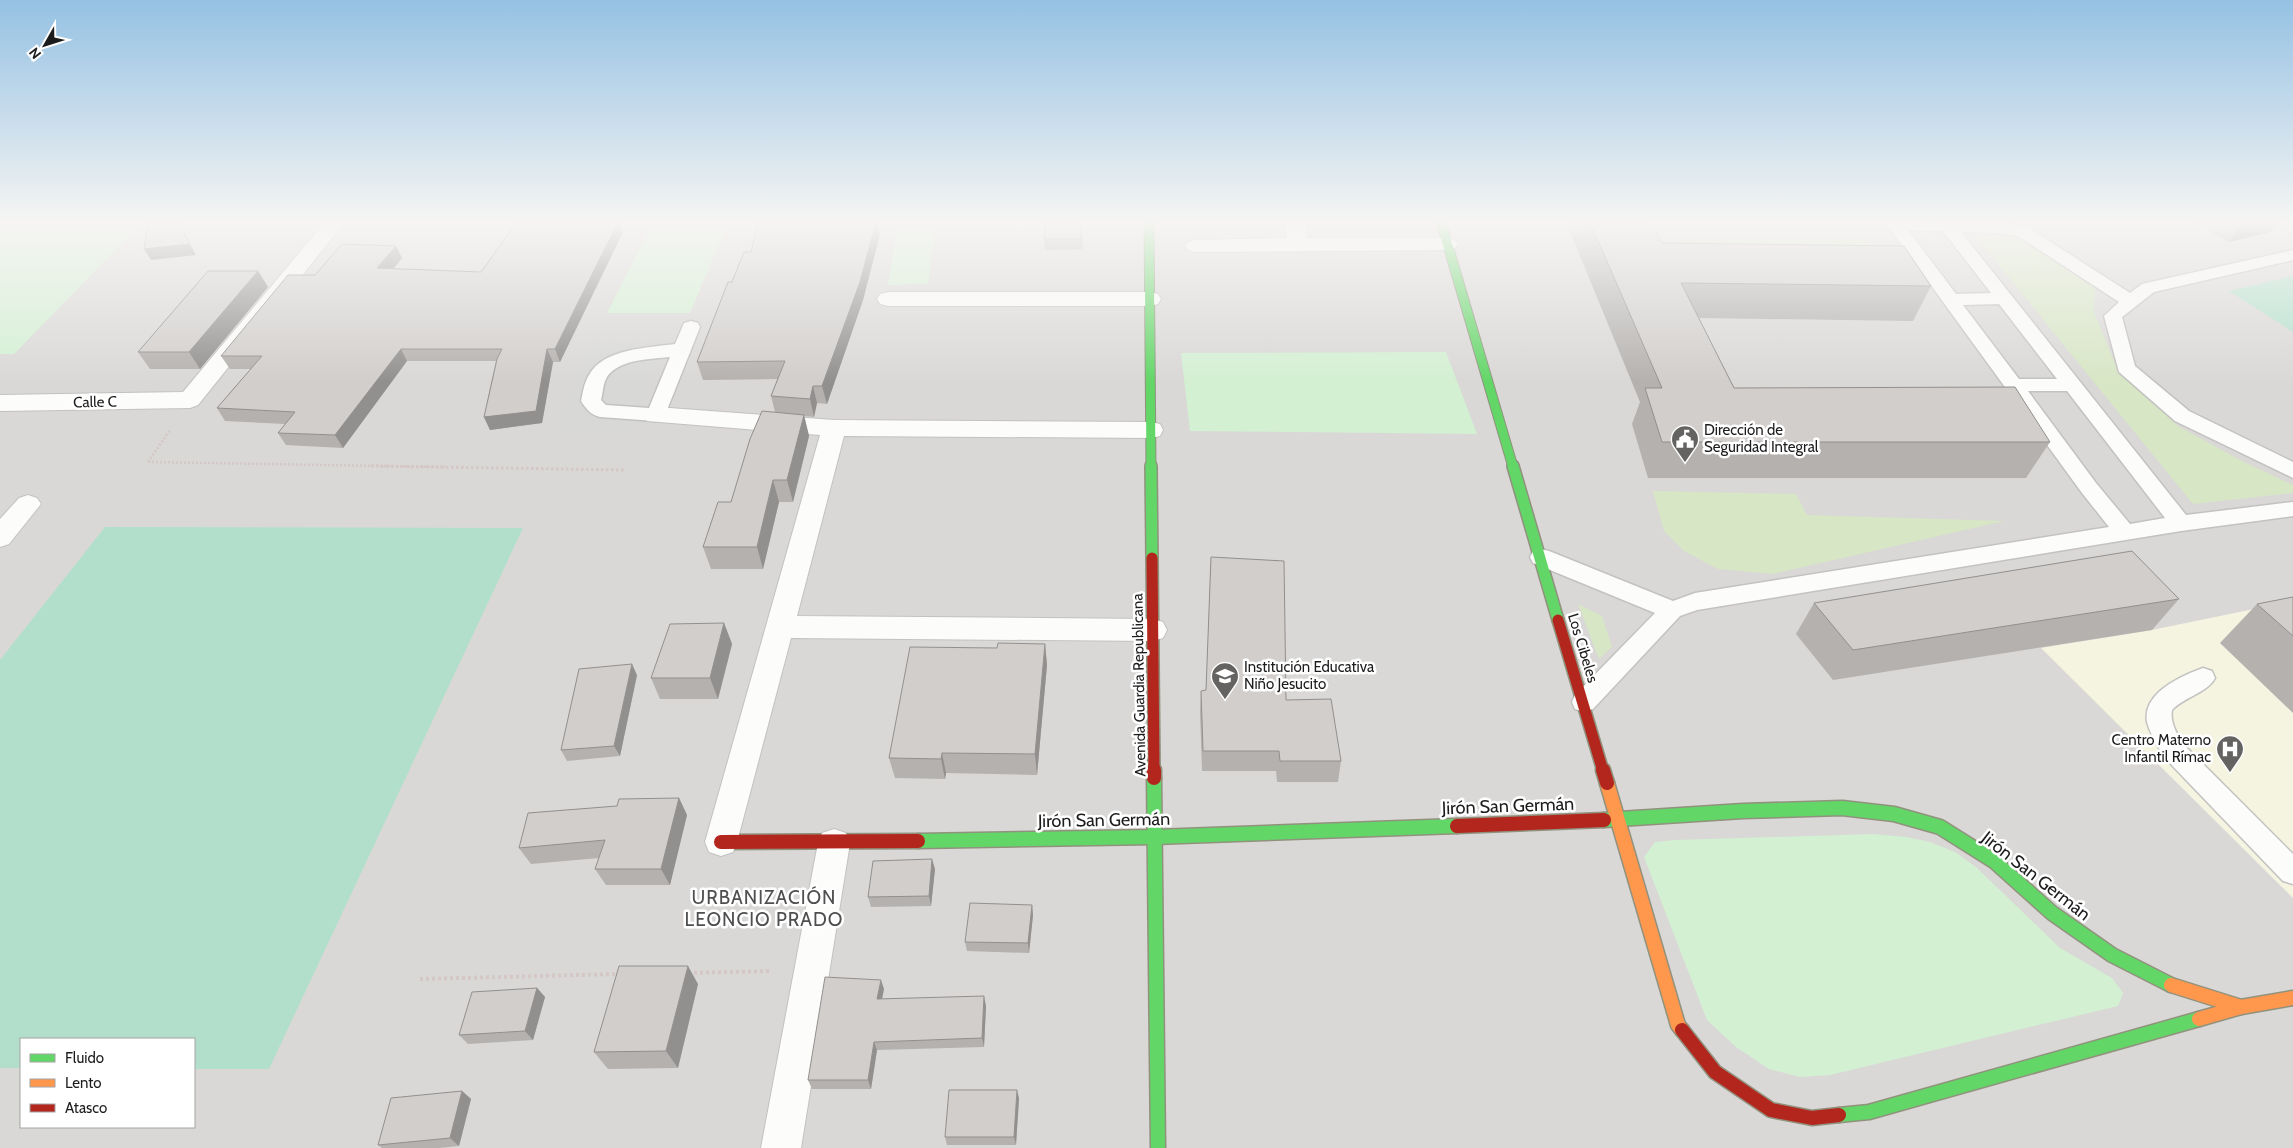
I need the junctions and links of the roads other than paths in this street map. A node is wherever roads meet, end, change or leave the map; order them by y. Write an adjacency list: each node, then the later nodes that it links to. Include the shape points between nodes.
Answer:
1 (291, 276): 17 (street, Calle C, via 190,400)
2 (1149, 276): 10 (street, Avenida Guardia Republicana)
3 (1457, 276): 27 (street, Los Cibeles)
4 (1932, 276): 11 (lane)
5 (1986, 276): 8 (lane)
6 (2091, 276): 12 (lane)
7 (2203, 276): 12 (lane, via 2148,288)
8 (2003, 298): 11 (lane); 16 (lane)
9 (888, 299): 10 (street)
10 (1150, 299): 20 (street, Avenida Guardia Republicana)
11 (1950, 300): 15 (lane)
12 (2131, 302): 21 (lane, via 2113,316 2126,368 2182,416)
13 (692, 327): 14 (lane)
14 (683, 349): 18 (lane); 18 (lane, via 626,358 609,364 598,375 591,401 600,411)
15 (2013, 385): 16 (lane); 25 (lane)
16 (2072, 385): 24 (lane)
17 (0, 403)
18 (656, 414): 19 (street)
19 (834, 428): 20 (street); 29 (street)
20 (1152, 430): 30 (street, Avenida Guardia Republicana)
21 (2293, 471)
22 (28, 504): 26 (street)
23 (2293, 509): 24 (lane)
24 (2181, 523): 25 (lane)
25 (2125, 532): 28 (lane, via 1695,602)
26 (0, 537)
27 (1540, 557): 28 (lane); 32 (street, Los Cibeles)
28 (1672, 610): 32 (lane)
29 (780, 626): 30 (street); 35 (street)
30 (1153, 630): 34 (street, Avenida Guardia Republicana)
31 (2203, 678): 37 (lane, via 2163,700 2158,714 2161,730 2173,750)
32 (1584, 702): 33 (street, Los Cibeles)
33 (1617, 820): 34 (street, Jirón San Germán); 39 (street, Jirón San Germán, via 1842,808 1894,814 1940,826 1994,860 2052,913 2112,955 2173,986); 40 (street, Los Cibeles, via 1678,1025)
34 (1155, 837): 36 (street, Jirón San Germán); 42 (street, Avenida Guardia Republicana)
35 (721, 842): 36 (street, Jirón San Germán)
36 (834, 843): 41 (street)
37 (2293, 872)
38 (2293, 998): 39 (street, Jirón San Germán)
39 (2241, 1007): 40 (street, Jirón San Germán, via 1869,1112 1812,1118 1771,1110)
40 (1716, 1072)
41 (780, 1148)
42 (1158, 1148)

